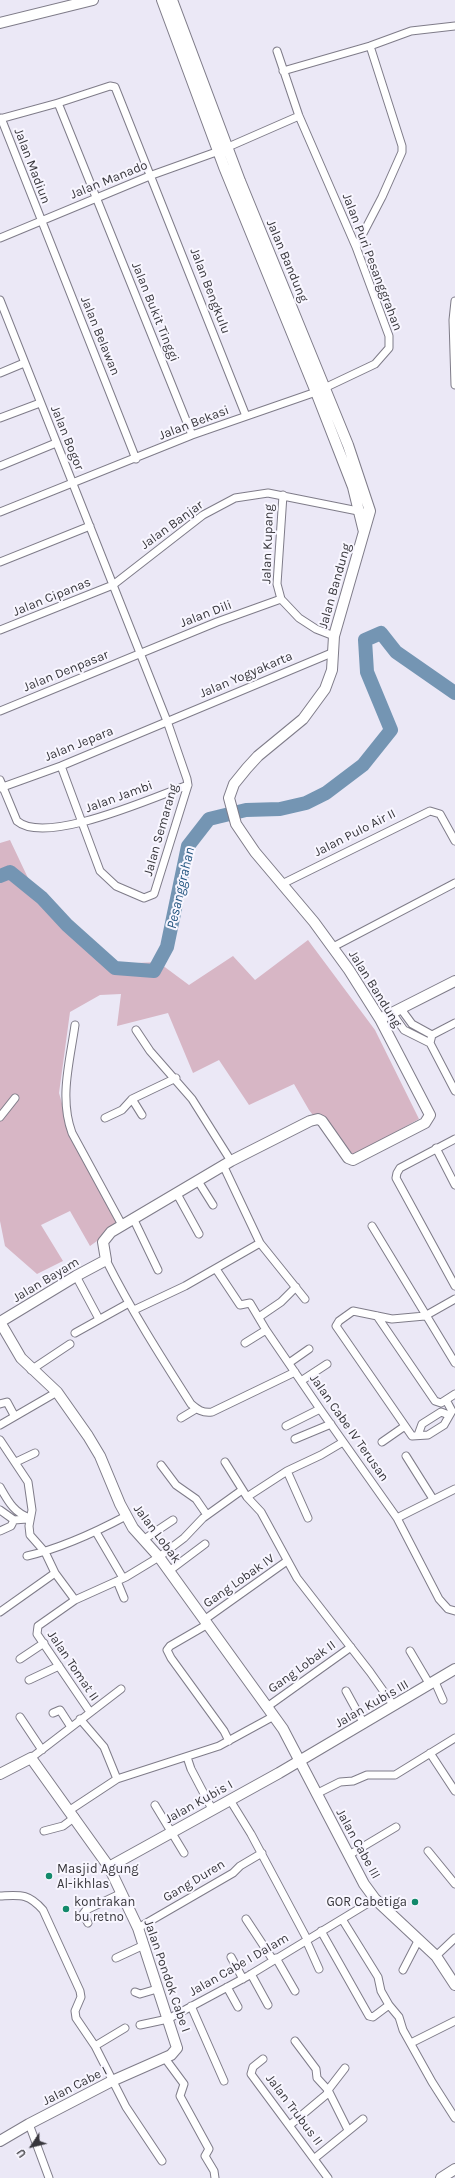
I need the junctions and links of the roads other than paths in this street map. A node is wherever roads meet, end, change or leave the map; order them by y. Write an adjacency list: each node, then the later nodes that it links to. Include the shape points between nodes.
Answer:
1 (92, 0): 4 (street)
2 (162, 0): 12 (street, Jalan Bandung)
3 (172, 0): 12 (street, Jalan Bandung)
4 (0, 23)
5 (455, 26): 6 (street, via 411,32)
6 (370, 46): 8 (street); 17 (street, via 402,152)
7 (277, 52): 8 (street, Jalan Puri Pesanggrahan)
8 (283, 71): 10 (street, Jalan Puri Pesanggrahan)
9 (58, 103): 11 (street); 13 (street, Jalan Bengkulu, via 110,86 115,87); 14 (street, Jalan Bukit Tinggi)
10 (299, 116): 12 (street); 17 (street, Jalan Puri Pesanggrahan)
11 (0, 119): 15 (street, Jalan Madiun)
12 (223, 149): 13 (street, Jalan Manado); 23 (street, Jalan Bandung, via 240,181); 24 (street, Jalan Bandung)
13 (152, 176): 14 (street, Jalan Manado); 26 (street, Jalan Bengkulu)
14 (96, 198): 15 (street, Jalan Manado); 28 (street, Jalan Bukit Tinggi)
15 (41, 222): 16 (street, Jalan Manado); 30 (street, Jalan Belawan)
16 (0, 238)
17 (356, 247): 23 (street, Jalan Puri Pesanggrahan, via 389,336 389,348 375,364)
18 (0, 300): 20 (street, Jalan Bogor)
19 (455, 301): 22 (street, via 452,320)
20 (24, 363): 21 (street); 25 (street, Jalan Bogor)
21 (0, 373)
22 (455, 385)
23 (326, 387): 24 (street, Jalan Bekasi); 36 (street, Jalan Bandung)
24 (316, 392): 26 (street, Jalan Bekasi); 34 (street, Jalan Bandung, via 353,487)
25 (40, 402): 27 (street); 29 (street, Jalan Bogor)
26 (246, 416): 28 (street, Jalan Bekasi)
27 (0, 418)
28 (192, 435): 30 (street, Jalan Bekasi)
29 (56, 443): 31 (street); 32 (street, Jalan Bogor)
30 (136, 459): 32 (street, Jalan Bekasi)
31 (0, 466)
32 (72, 483): 35 (street, Jalan Bekasi); 37 (street, Jalan Bogor)
33 (282, 495): 34 (street, Jalan Banjar); 40 (street, Jalan Banjar, via 268,493 236,498 203,515); 41 (street, Jalan Kupang, via 277,584)
34 (358, 511): 36 (street, Jalan Banjar); 38 (street, Jalan Bandung)
35 (0, 512)
36 (370, 513): 38 (street, Jalan Bandung)
37 (90, 526): 39 (street); 40 (street, Jalan Bogor)
38 (364, 532): 43 (street, Jalan Bandung)
39 (0, 562)
40 (113, 585): 42 (street, Jalan Cipanas); 45 (street, Jalan Semarang)
41 (281, 599): 43 (street, Jalan Kupang, via 299,618 316,629); 45 (street, Jalan Dili)
42 (0, 630)
43 (334, 636): 44 (street, Jalan Bandung)
44 (334, 652): 47 (street, Jalan Yogyakarta); 55 (street, Jalan Bandung, via 329,680 318,701 302,720 258,756 234,784 229,798 236,824)
45 (141, 654): 46 (street, Jalan Denpasar); 47 (street, Jalan Semarang)
46 (0, 711)
47 (167, 721): 48 (street, Jalan Jepara); 50 (street, Jalan Semarang)
48 (61, 766): 51 (street, Jalan Jepara); 52 (street, Jalan Semarang)
49 (0, 780): 51 (street)
50 (188, 785): 52 (street, Jalan Jambi); 52 (street, Jalan Semarang, via 156,891 150,897 144,898 116,886 100,872)
51 (2, 788): 52 (street, Jalan Jambi, via 23,825 42,828)
52 (82, 824)
53 (455, 841): 55 (street, Jalan Pulo Air II, via 440,814 430,811)
54 (455, 883): 56 (street)
55 (282, 884): 56 (street, Jalan Bandung)
56 (333, 946): 59 (street, Jalan Bandung)
57 (455, 981): 58 (street)
58 (397, 1011): 59 (street); 63 (street, via 412,1024); 64 (street, via 404,1030)
59 (380, 1020): 74 (street, Jalan Bandung, via 430,1116 429,1120 353,1160 348,1158 325,1124 314,1119)
60 (455, 1023): 63 (street)
61 (75, 1026): 80 (street, via 66,1083 67,1117 72,1133)
62 (136, 1030): 65 (street, via 150,1051)
63 (432, 1035): 64 (street)
64 (430, 1043): 66 (street)
65 (176, 1078): 68 (street); 74 (street, via 192,1099)
66 (455, 1091)
67 (15, 1098): 70 (street)
68 (132, 1099): 69 (street); 71 (street, via 122,1110)
69 (142, 1115)
70 (0, 1117)
71 (105, 1118)
72 (455, 1140): 73 (street)
73 (436, 1148): 75 (street); 88 (street, via 400,1168 396,1178)
74 (227, 1163): 76 (street, Jalan Bandung); 83 (street)
75 (454, 1180)
76 (198, 1181): 77 (street, Jalan Bandung); 78 (street)
77 (177, 1194): 79 (street, Jalan Bandung); 82 (street)
78 (213, 1205)
79 (134, 1218): 80 (street, Jalan Bandung); 86 (street)
80 (122, 1225): 84 (street, Jalan Bandung, via 111,1232 103,1242)
81 (372, 1226): 95 (street)
82 (199, 1234)
83 (260, 1243): 85 (street); 89 (street)
84 (106, 1260): 87 (street, Jalan Bayam); 92 (street)
85 (216, 1269): 93 (street); 96 (street, Jalan Cabe IV Terusan, via 240,1305 250,1303)
86 (158, 1270)
87 (76, 1276): 97 (street); 98 (street, Jalan Bayam)
88 (455, 1286)
89 (296, 1287): 90 (street); 96 (street, via 281,1302)
90 (305, 1299)
91 (455, 1299): 95 (street)
92 (129, 1303): 93 (street); 97 (street)
93 (134, 1310): 114 (street)
94 (376, 1316): 95 (street, via 392,1319); 112 (street, via 435,1401 438,1403); 122 (street, via 354,1311 336,1326)
95 (425, 1316): 105 (street)
96 (259, 1317): 99 (street, Jalan Cabe IV Terusan)
97 (99, 1320): 100 (street)
98 (0, 1322): 107 (street, Jalan Lobak, via 17,1353)
99 (266, 1330): 101 (street); 104 (street, Jalan Cabe IV Terusan)
100 (75, 1333)
101 (245, 1343)
102 (70, 1344): 107 (street)
103 (309, 1349): 104 (street)
104 (289, 1363): 108 (street, Jalan Cabe IV Terusan)
105 (455, 1363)
106 (327, 1364): 109 (street)
107 (31, 1370): 110 (street, Jalan Lobak)
108 (295, 1372): 109 (street, Jalan Cabe IV Terusan); 114 (street, via 212,1412)
109 (301, 1381): 115 (street, Jalan Cabe IV Terusan)
110 (57, 1392): 116 (street); 141 (street, Jalan Lobak, via 100,1456)
111 (455, 1394): 112 (street)
112 (446, 1400): 117 (street, via 452,1411)
113 (0, 1404): 116 (street, via 7,1402)
114 (196, 1409): 118 (street)
115 (320, 1409): 120 (street, Jalan Cabe IV Terusan); 121 (street)
116 (14, 1415): 119 (street)
117 (449, 1415): 123 (street, via 444,1425 428,1435); 123 (street, via 441,1412 422,1424)
118 (180, 1418)
119 (0, 1424)
120 (331, 1424): 125 (street); 126 (street, Jalan Cabe IV Terusan)
121 (286, 1426)
122 (405, 1426): 123 (street, via 412,1436); 127 (street)
123 (418, 1435)
124 (0, 1440): 130 (street)
125 (295, 1440)
126 (343, 1442): 133 (street); 144 (street, Jalan Cabe IV Terusan)
127 (382, 1442)
128 (35, 1453): 130 (street)
129 (406, 1456): 138 (street)
130 (16, 1462): 142 (street, via 28,1482 32,1510)
131 (225, 1462): 136 (street)
132 (161, 1465): 140 (street, via 176,1485 196,1499)
133 (286, 1471): 137 (street); 143 (street)
134 (0, 1487): 142 (street, via 10,1505 20,1515)
135 (455, 1489): 138 (street)
136 (242, 1490): 137 (street); 140 (street, Jalan Tomat II)
137 (247, 1497): 154 (street, via 261,1512)
138 (433, 1499): 144 (street)
139 (0, 1510): 145 (street)
140 (207, 1515): 153 (street, Jalan Tomat II, via 184,1538)
141 (126, 1516): 148 (street); 149 (street, Jalan Lobak)
142 (30, 1518): 145 (street); 151 (street, via 30,1535)
143 (308, 1518)
144 (397, 1518): 160 (street, Jalan Cabe IV Terusan, via 433,1591 444,1605)
145 (14, 1520): 147 (street, via 11,1526)
146 (173, 1520): 149 (street)
147 (0, 1531)
148 (96, 1532): 151 (street); 157 (street)
149 (143, 1540): 153 (street, Jalan Lobak)
150 (205, 1544): 155 (street)
151 (45, 1552): 152 (street); 156 (street)
152 (27, 1556)
153 (159, 1557): 155 (street, Jalan Lobak); 157 (street, Jalan Tomat II)
154 (287, 1561): 162 (street, Gang Lobak IV); 164 (street, via 297,1578)
155 (169, 1571): 162 (street, Jalan Lobak)
156 (54, 1573): 159 (street); 161 (street)
157 (120, 1580): 158 (street); 159 (street, Jalan Tomat II)
158 (124, 1598)
159 (76, 1600): 163 (street, Jalan Tomat II, via 38,1626 37,1634)
160 (455, 1611)
161 (0, 1612)
162 (206, 1622): 175 (street, Jalan Lobak); 184 (street, Gang Lobak IV, via 167,1650)
163 (44, 1643): 166 (street); 167 (street, Jalan Tomat II)
164 (351, 1647): 174 (street); 175 (street, Gang Lobak II)
165 (410, 1651): 170 (street)
166 (20, 1659)
167 (59, 1666): 169 (street); 176 (street, Jalan Tomat II)
168 (455, 1670): 170 (street, Jalan Kubis III)
169 (29, 1680)
170 (432, 1683): 173 (street); 174 (street, Jalan Kubis III)
171 (122, 1689): 176 (street)
172 (346, 1691): 181 (street)
173 (443, 1700)
174 (394, 1706): 181 (street, Jalan Kubis III)
175 (267, 1707): 178 (street, Jalan Lobak)
176 (90, 1712): 180 (street, Jalan Tomat II)
177 (53, 1713): 182 (street, via 60,1710)
178 (274, 1716): 184 (street); 189 (street, Jalan Lobak)
179 (20, 1717): 185 (street)
180 (80, 1719): 182 (street, Jalan Tomat II); 191 (street, via 104,1747)
181 (364, 1724): 189 (street, Jalan Kubis III)
182 (71, 1727): 185 (street, Jalan Tomat II)
183 (455, 1738): 186 (street)
184 (229, 1741): 187 (street)
185 (42, 1750): 188 (street, Jalan Tomat II)
186 (430, 1753): 192 (street); 193 (street, via 395,1775 367,1775 352,1781 340,1782)
187 (187, 1756): 191 (street); 196 (street)
188 (31, 1758): 190 (street); 197 (street, Jalan Pondok Cabe I)
189 (300, 1759): 193 (street, Jalan Cabe III); 194 (street, Jalan Kubis I)
190 (0, 1774)
191 (117, 1779): 197 (street)
192 (455, 1791)
193 (316, 1794): 204 (street, Jalan Cabe III)
194 (230, 1800): 196 (street, Jalan Kubis I); 203 (street)
195 (155, 1805): 200 (street)
196 (212, 1809): 200 (street, Jalan Kubis I)
197 (72, 1814): 199 (street, via 63,1826); 205 (street, Jalan Pondok Cabe I)
198 (396, 1827): 204 (street)
199 (44, 1831)
200 (171, 1832): 202 (street); 205 (street, Jalan Kubis I)
201 (428, 1851): 206 (street)
202 (184, 1853)
203 (262, 1853): 213 (street, Gang Duren, via 233,1873); 216 (street)
204 (349, 1855): 209 (street, Jalan Cabe III, via 364,1884)
205 (109, 1867): 207 (street, Jalan Pondok Cabe I)
206 (454, 1880)
207 (122, 1893): 212 (street, via 86,1910 84,1914); 213 (street, Jalan Pondok Cabe I)
208 (0, 1896): 242 (street, via 15,1894 33,1899 43,1910 80,1991 81,1997 75,2014)
209 (376, 1899): 211 (street, Jalan Cabe I Dalam); 217 (street, Jalan Cabe III)
210 (246, 1919): 222 (street)
211 (342, 1919): 214 (street, Jalan Cabe I Dalam); 233 (street, via 378,1977 381,1991)
212 (88, 1923)
213 (138, 1928): 218 (street, Jalan Pondok Cabe I)
214 (321, 1931): 216 (street, Jalan Cabe I Dalam); 233 (street, via 369,2016 373,2017)
215 (455, 1938): 219 (street)
216 (307, 1939): 222 (street, Jalan Cabe I Dalam); 223 (street)
217 (418, 1941): 219 (street, Jalan Cabe III); 224 (street)
218 (144, 1945): 221 (street); 229 (street, Jalan Pondok Cabe I)
219 (436, 1956): 227 (street, Jalan Cabe III)
220 (231, 1957): 226 (street)
221 (116, 1958)
222 (274, 1959): 225 (street, Jalan Cabe I Dalam); 230 (street)
223 (319, 1969)
224 (403, 1970)
225 (251, 1974): 226 (street, Jalan Cabe I Dalam); 232 (street)
226 (243, 1978): 228 (street, Jalan Cabe I Dalam)
227 (455, 1984)
228 (227, 1987): 234 (street, Jalan Cabe I Dalam); 235 (street)
229 (157, 1989): 231 (street, via 140,1994); 236 (street, Jalan Pondok Cabe I)
230 (294, 1991)
231 (135, 1992)
232 (268, 2005)
233 (389, 2005): 241 (street, via 399,2017)
234 (191, 2006): 236 (street, Jalan Cabe I Dalam); 247 (street)
235 (238, 2007)
236 (168, 2019): 238 (street, Jalan Cabe I Dalam); 243 (street, Jalan Pondok Cabe I, via 177,2048 171,2055)
237 (455, 2021): 241 (street)
238 (140, 2025)
239 (125, 2028): 242 (street)
240 (295, 2040): 248 (street, via 316,2069 317,2078)
241 (411, 2043): 249 (street)
242 (95, 2046): 246 (street)
243 (164, 2057): 246 (street, Jalan Cabe I); 259 (street, via 184,2084 180,2096 209,2149 205,2156)
244 (263, 2059): 252 (street, Jalan Trubus II, via 253,2067 251,2074)
245 (345, 2068): 248 (street)
246 (112, 2081): 251 (street, Jalan Cabe I); 256 (street)
247 (224, 2081)
248 (328, 2090): 252 (street, via 327,2094); 253 (street)
249 (455, 2118)
250 (363, 2119): 253 (street)
251 (29, 2124): 254 (street, Jalan Cabe I); 258 (street)
252 (290, 2125): 255 (street, Jalan Trubus II)
253 (348, 2130): 255 (street)
254 (0, 2141)
255 (314, 2158): 260 (street, Jalan Trubus II)
256 (162, 2161)
257 (455, 2169): 261 (street)
258 (49, 2178)
259 (215, 2178)
260 (328, 2178)
261 (441, 2178)

